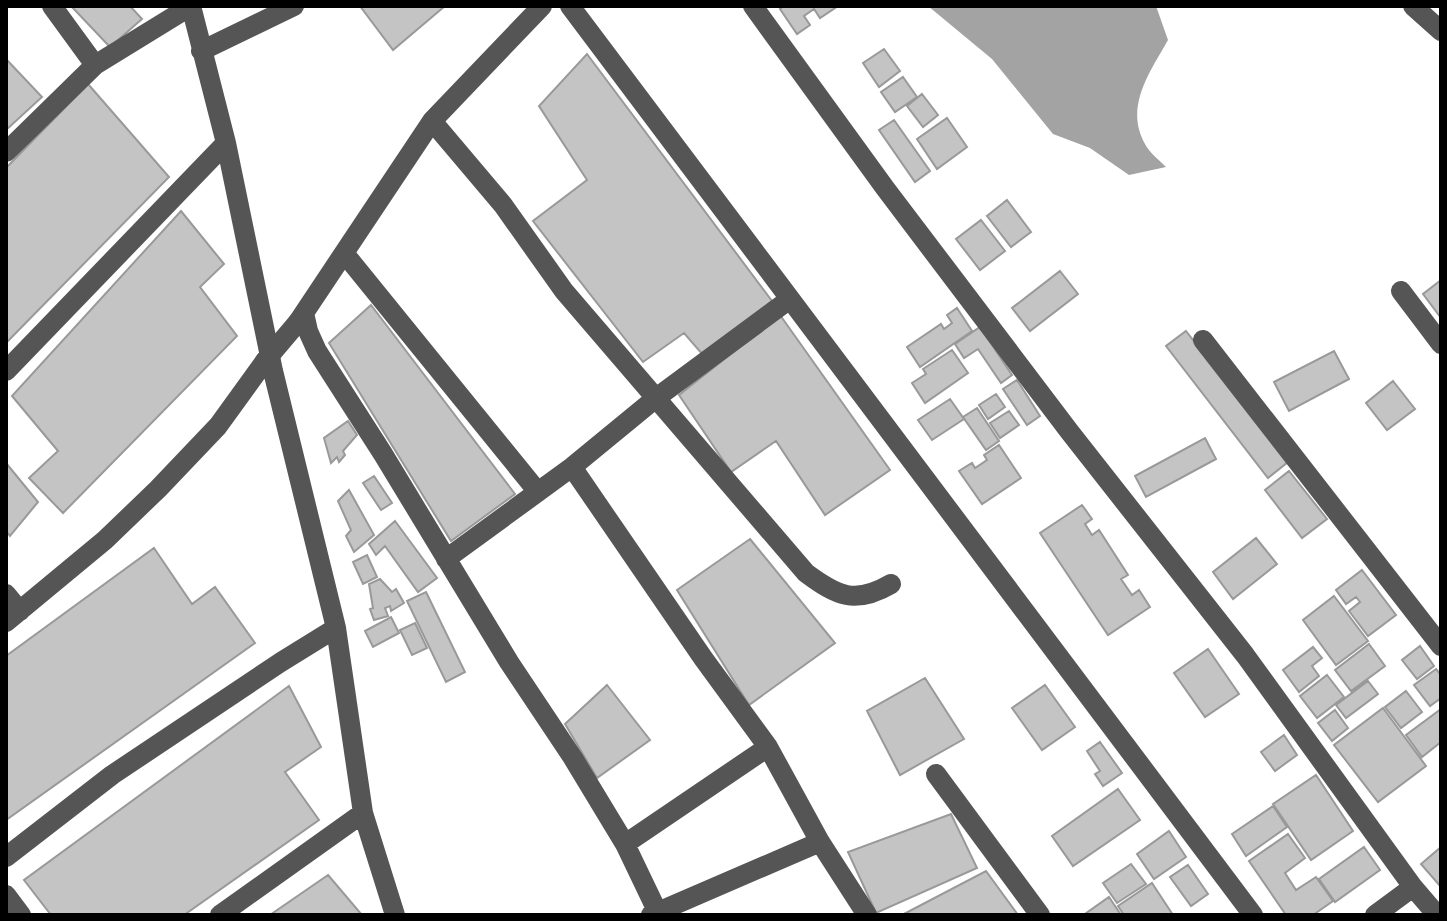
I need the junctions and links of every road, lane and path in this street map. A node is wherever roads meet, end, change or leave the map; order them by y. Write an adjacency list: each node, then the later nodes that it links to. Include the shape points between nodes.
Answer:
1 (52, 6): 10 (street)
2 (191, 6): 9 (street); 10 (street)
3 (294, 6): 9 (street)
4 (542, 6): 11 (street)
5 (570, 6): 16 (street)
6 (753, 6): 36 (street, via 903,213 1245,655)
7 (1413, 6): 8 (street)
8 (1441, 31)
9 (201, 51): 12 (street)
10 (95, 65): 13 (street)
11 (432, 121): 14 (street); 21 (street, via 503,205 564,291)
12 (226, 143): 20 (street); 28 (street, via 273,371)
13 (6, 152)
14 (344, 253): 17 (street); 23 (street)
15 (1401, 291): 19 (street)
16 (790, 299): 21 (street); 44 (street)
17 (301, 317): 24 (street); 27 (street, bridge, via 218,426 168,478 105,540)
18 (1203, 340): 29 (street)
19 (1441, 344)
20 (6, 371)
21 (656, 398): 22 (street); 25 (street, via 806,573 829,589 856,598)
22 (572, 467): 23 (street); 30 (street)
23 (538, 492): 24 (street)
24 (446, 559): 34 (street)
25 (891, 584)
26 (6, 594): 27 (street)
27 (13, 616)
28 (336, 628): 32 (street); 35 (street, via 112,775)
29 (1441, 646)
30 (768, 747): 33 (street); 34 (street)
31 (936, 774): 43 (street)
32 (363, 813): 40 (street); 41 (street)
33 (820, 842): 38 (street); 42 (street)
34 (625, 844): 38 (street)
35 (6, 857)
36 (1413, 887): 45 (street); 46 (street)
37 (6, 895): 39 (street)
38 (656, 914)
39 (21, 915)
40 (220, 915)
41 (395, 915)
42 (867, 915)
43 (1040, 915)
44 (1253, 915)
45 (1375, 915)
46 (1437, 915)

